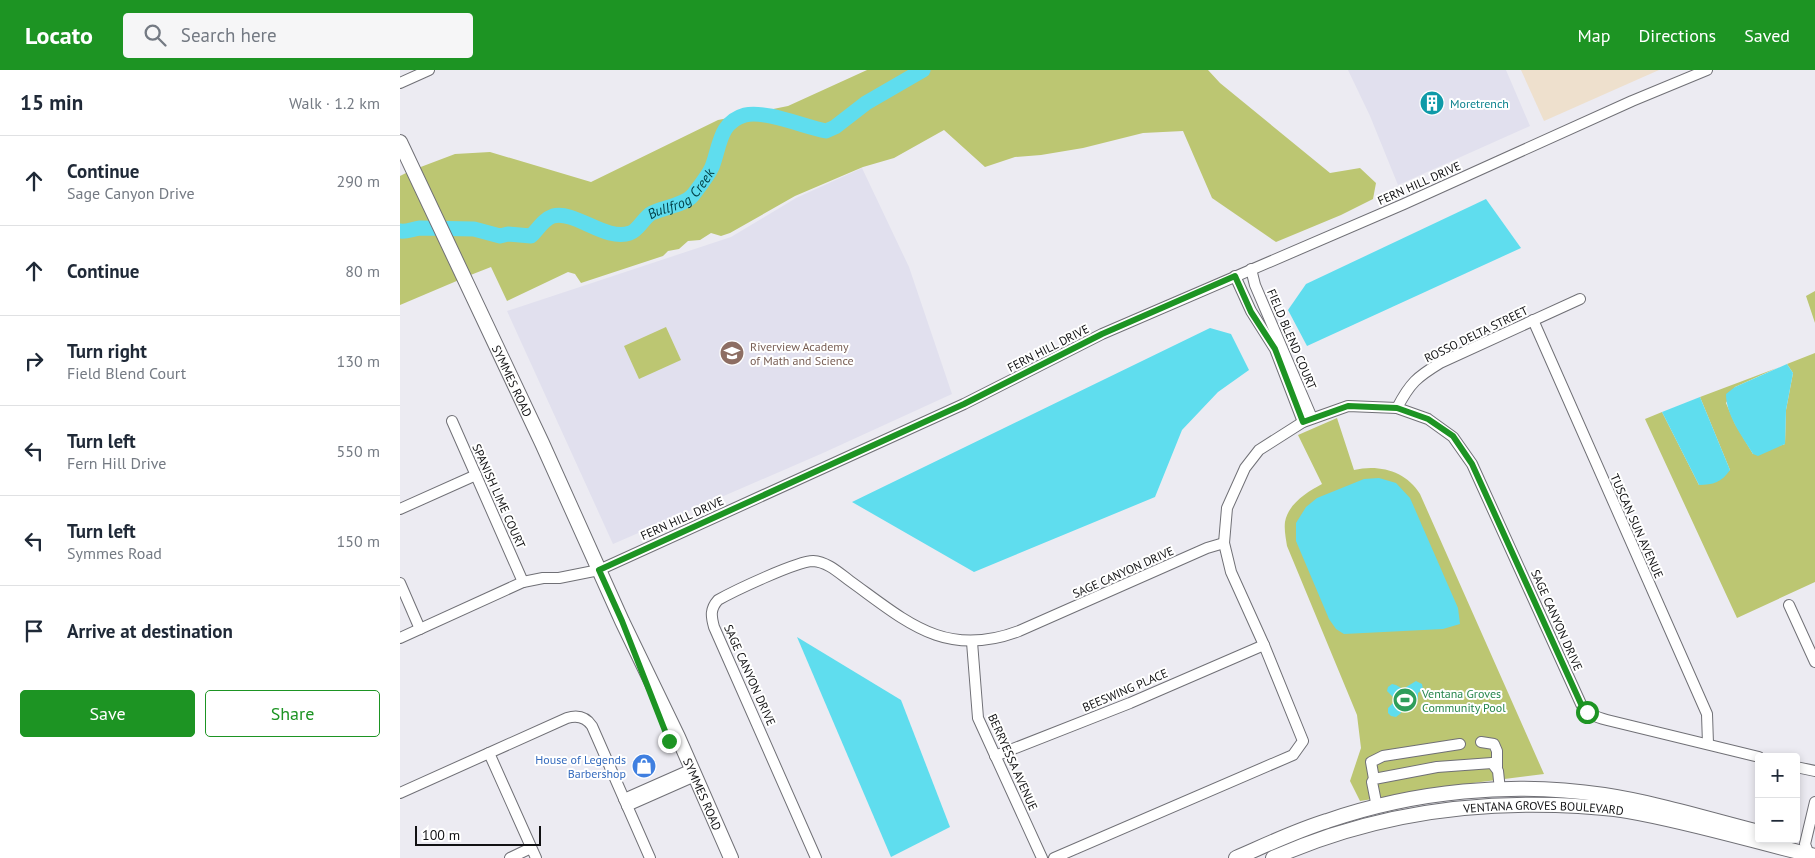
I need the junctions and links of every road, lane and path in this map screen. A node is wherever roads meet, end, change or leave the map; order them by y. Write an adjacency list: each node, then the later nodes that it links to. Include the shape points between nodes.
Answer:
1 (429, 70): 3 (street)
2 (1707, 70): 5 (street, FERN HILL DRIVE)
3 (400, 83)
4 (400, 142): 15 (street, SYMMES ROAD)
5 (1251, 269): 6 (street, FERN HILL DRIVE); 10 (street, FIELD BLEND COURT)
6 (1235, 276): 10 (street, FIELD BLEND COURT, via 1251,312 1275,349); 15 (street, FERN HILL DRIVE, via 1102,334 964,404)
7 (1580, 299): 8 (street, ROSSO DELTA STREET)
8 (1533, 320): 9 (street, ROSSO DELTA STREET, via 1418,376 1406,389); 26 (street, TUSCAN SUN AVENUE, via 1707,714)
9 (1397, 408): 10 (street, via 1348,406); 26 (street, SAGE CANYON DRIVE, via 1428,419 1453,436 1472,464 1587,712 1607,720)
10 (1308, 420): 14 (street, via 1259,450 1245,468 1227,508)
11 (452, 421): 12 (street, SPANISH LIME COURT)
12 (476, 476): 13 (street); 16 (street, SPANISH LIME COURT)
13 (400, 509)
14 (1224, 543): 21 (street, SAGE CANYON DRIVE, via 1019,631); 22 (street, via 1231,572)
15 (599, 570): 16 (street, FERN HILL DRIVE); 33 (street, SYMMES ROAD)
16 (523, 582): 19 (street, FERN HILL DRIVE)
17 (400, 583): 19 (street)
18 (1789, 605): 23 (street)
19 (420, 629): 20 (street, FERN HILL DRIVE)
20 (400, 638)
21 (972, 642): 28 (street, BERRYESSA AVENUE, via 978,718); 50 (street, SAGE CANYON DRIVE, via 941,637 916,627 830,566 814,561 796,565 726,595 713,606 714,627)
22 (1264, 645): 28 (street, BEESWING PLACE, via 1130,703); 52 (street, via 1303,741 1293,755)
23 (1815, 662)
24 (1481, 742): 30 (street, via 1494,744)
25 (1460, 744): 34 (street, via 1383,756 1371,762)
26 (1708, 744): 29 (street, SAGE CANYON DRIVE)
27 (489, 753): 36 (street); 37 (street, via 568,718 582,718 592,726); 44 (street)
28 (995, 756): 51 (street, BERRYESSA AVENUE)
29 (1755, 756)
30 (1497, 767): 34 (street, via 1492,763 1437,767); 35 (street)
31 (1800, 768): 32 (street)
32 (1815, 771)
33 (689, 774): 37 (street); 48 (street, SYMMES ROAD); 49 (street, SYMMES ROAD)
34 (1374, 778): 40 (street)
35 (1500, 790): 39 (street); 40 (street, VENTANA GROVES BOULEVARD, via 1425,797); 42 (street, VENTANA GROVES BOULEVARD, via 1605,795)
36 (400, 793)
37 (625, 802): 47 (street)
38 (1815, 802): 45 (street)
39 (1505, 805): 41 (street, VENTANA GROVES BOULEVARD, via 1426,813); 45 (street, VENTANA GROVES BOULEVARD, via 1627,811)
40 (1377, 807): 41 (street, via 1368,820); 53 (street, VENTANA GROVES BOULEVARD, via 1318,824)
41 (1349, 830): 54 (street, VENTANA GROVES BOULEVARD)
42 (1755, 831)
43 (1792, 843): 45 (street)
44 (534, 853): 46 (street)
45 (1806, 853)
46 (510, 858)
47 (650, 858)
48 (720, 858)
49 (730, 858)
50 (816, 858)
51 (1042, 858)
52 (1054, 858)
53 (1236, 858)
54 (1273, 858)

